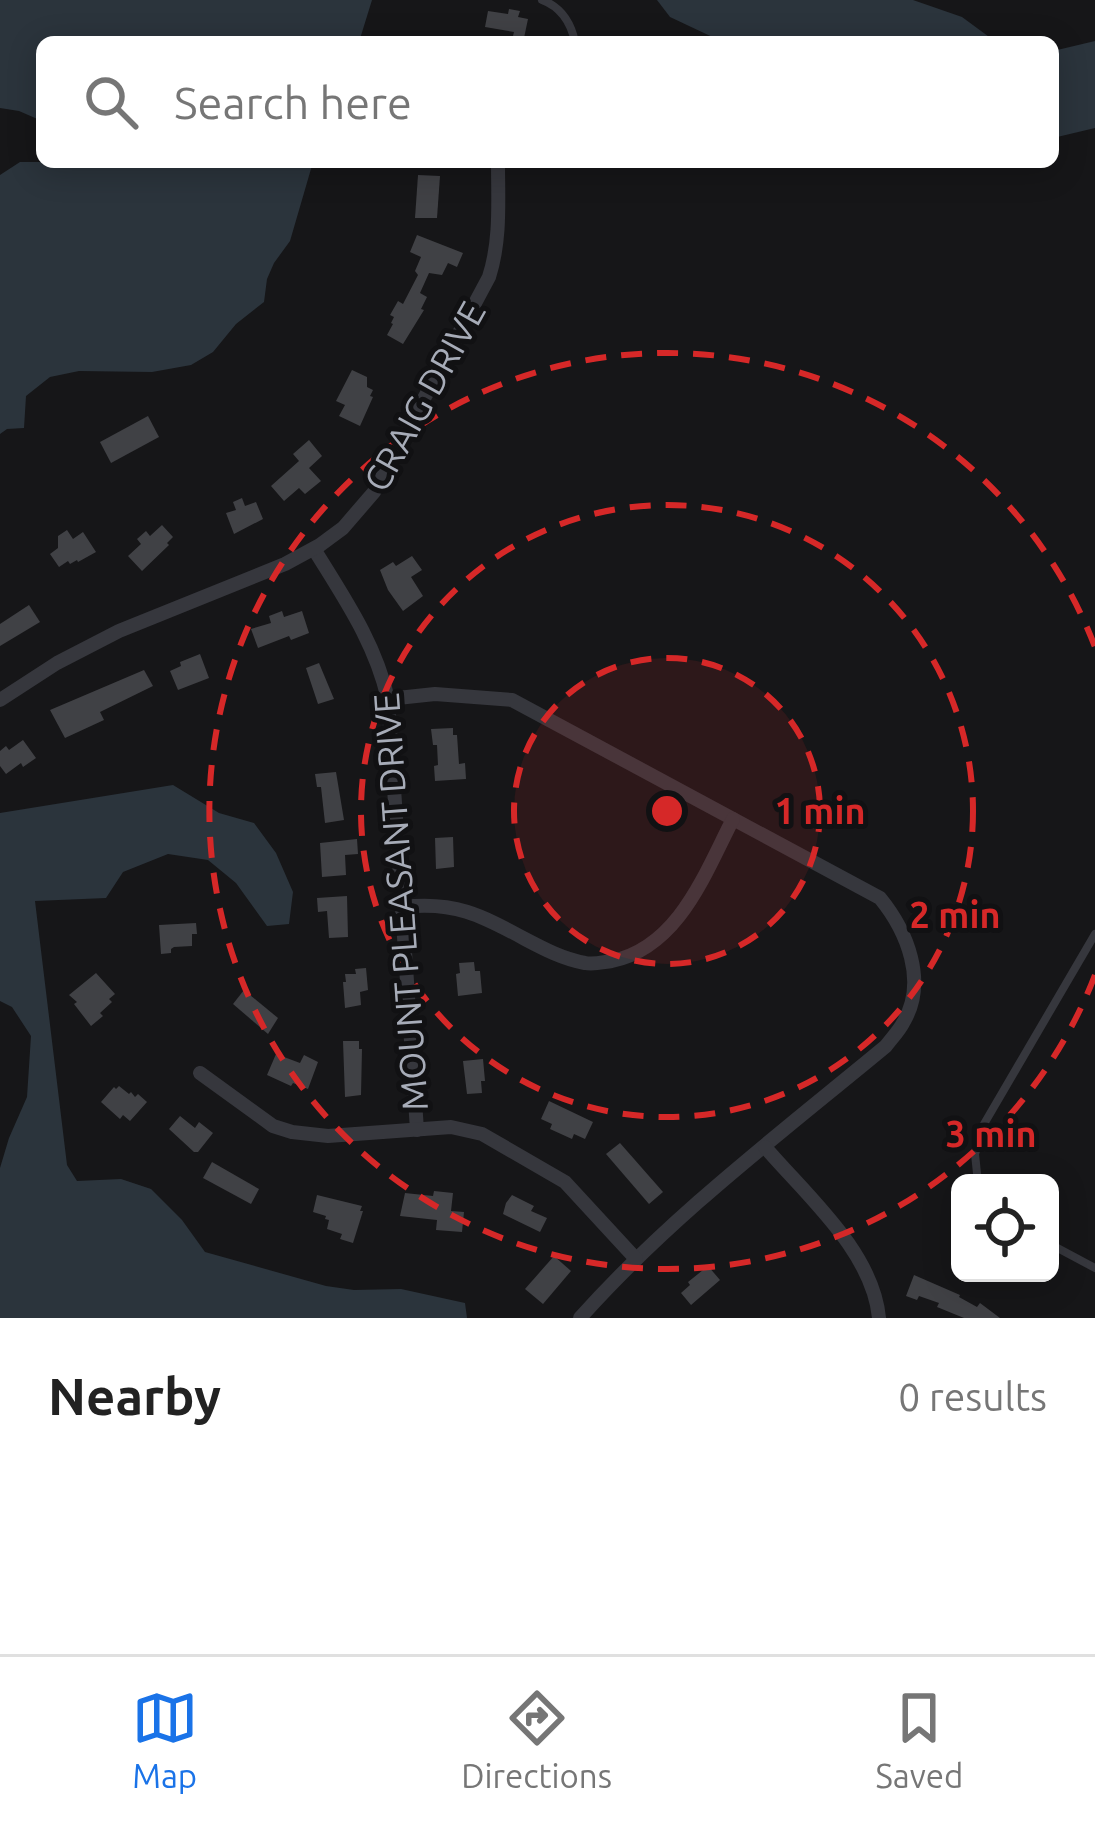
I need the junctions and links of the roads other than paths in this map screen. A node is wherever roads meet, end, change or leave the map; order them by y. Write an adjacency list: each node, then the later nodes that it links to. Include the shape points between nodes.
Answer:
1 (542, 0): 2 (lane, via 564,15)
2 (573, 36)
3 (498, 168): 4 (street, CRAIG DRIVE, via 496,255 480,297 374,492)
4 (314, 549): 5 (street, MOUNT PLEASANT DRIVE, via 365,631); 6 (street, CRAIG DRIVE, via 119,631)
5 (388, 699): 7 (street, via 512,700); 8 (street, MOUNT PLEASANT DRIVE)
6 (0, 700)
7 (733, 819): 8 (street, via 670,928 634,956 590,965 461,908); 12 (street, via 880,898 910,947 914,986 906,1020 886,1046)
8 (403, 908): 11 (street, MOUNT PLEASANT DRIVE)
9 (1095, 934): 13 (lane, via 984,1124)
10 (200, 1073): 11 (street, via 292,1132)
11 (417, 1130): 15 (street, via 482,1134 550,1172)
12 (765, 1147): 15 (street); 18 (street, via 862,1262)
13 (977, 1174)
14 (1059, 1249): 16 (lane)
15 (636, 1258): 17 (street)
16 (1095, 1268)
17 (580, 1318)
18 (879, 1318)

